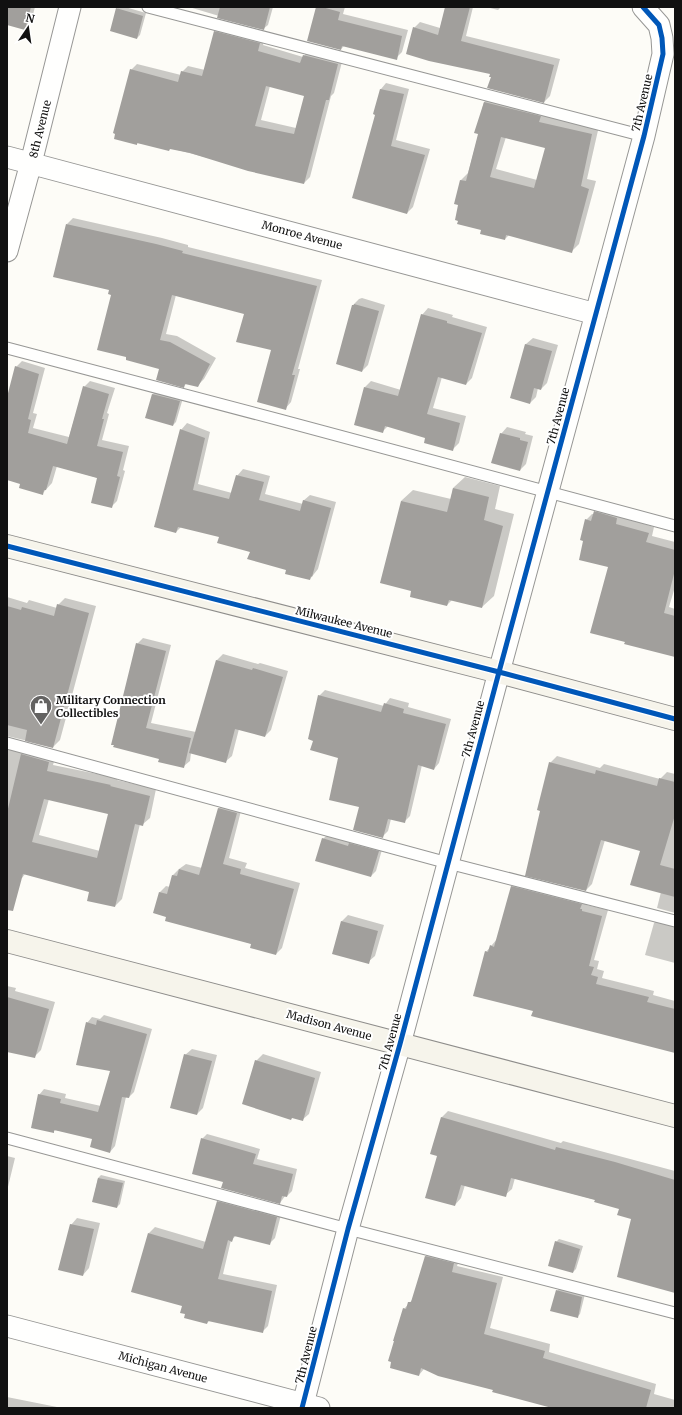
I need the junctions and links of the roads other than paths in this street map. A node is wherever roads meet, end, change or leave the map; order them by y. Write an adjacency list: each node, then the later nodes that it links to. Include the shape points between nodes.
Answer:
1 (70, 7): 6 (street, 8th Avenue)
2 (148, 7): 4 (lane)
3 (643, 7): 4 (street, 7th Avenue, via 659,25 663,54)
4 (644, 136): 8 (street, 7th Avenue)
5 (7, 157): 6 (street, Monroe Avenue)
6 (31, 163): 7 (street, 8th Avenue); 8 (street, Monroe Avenue)
7 (7, 251)
8 (596, 314): 10 (street, 7th Avenue)
9 (7, 348): 10 (lane)
10 (548, 492): 11 (lane); 13 (street, 7th Avenue)
11 (675, 526)
12 (7, 546): 13 (street, Milwaukee Avenue)
13 (499, 672): 14 (street, Milwaukee Avenue); 16 (street, 7th Avenue)
14 (675, 720)
15 (7, 743): 16 (lane)
16 (448, 863): 17 (lane); 19 (street, 7th Avenue)
17 (675, 921)
18 (7, 941): 19 (street, Madison Avenue)
19 (400, 1044): 20 (street, Madison Avenue); 22 (street, 7th Avenue)
20 (675, 1116)
21 (7, 1138): 22 (lane)
22 (348, 1228): 23 (lane); 25 (street, 7th Avenue)
23 (675, 1313)
24 (7, 1326): 25 (street, Michigan Avenue)
25 (308, 1407)

